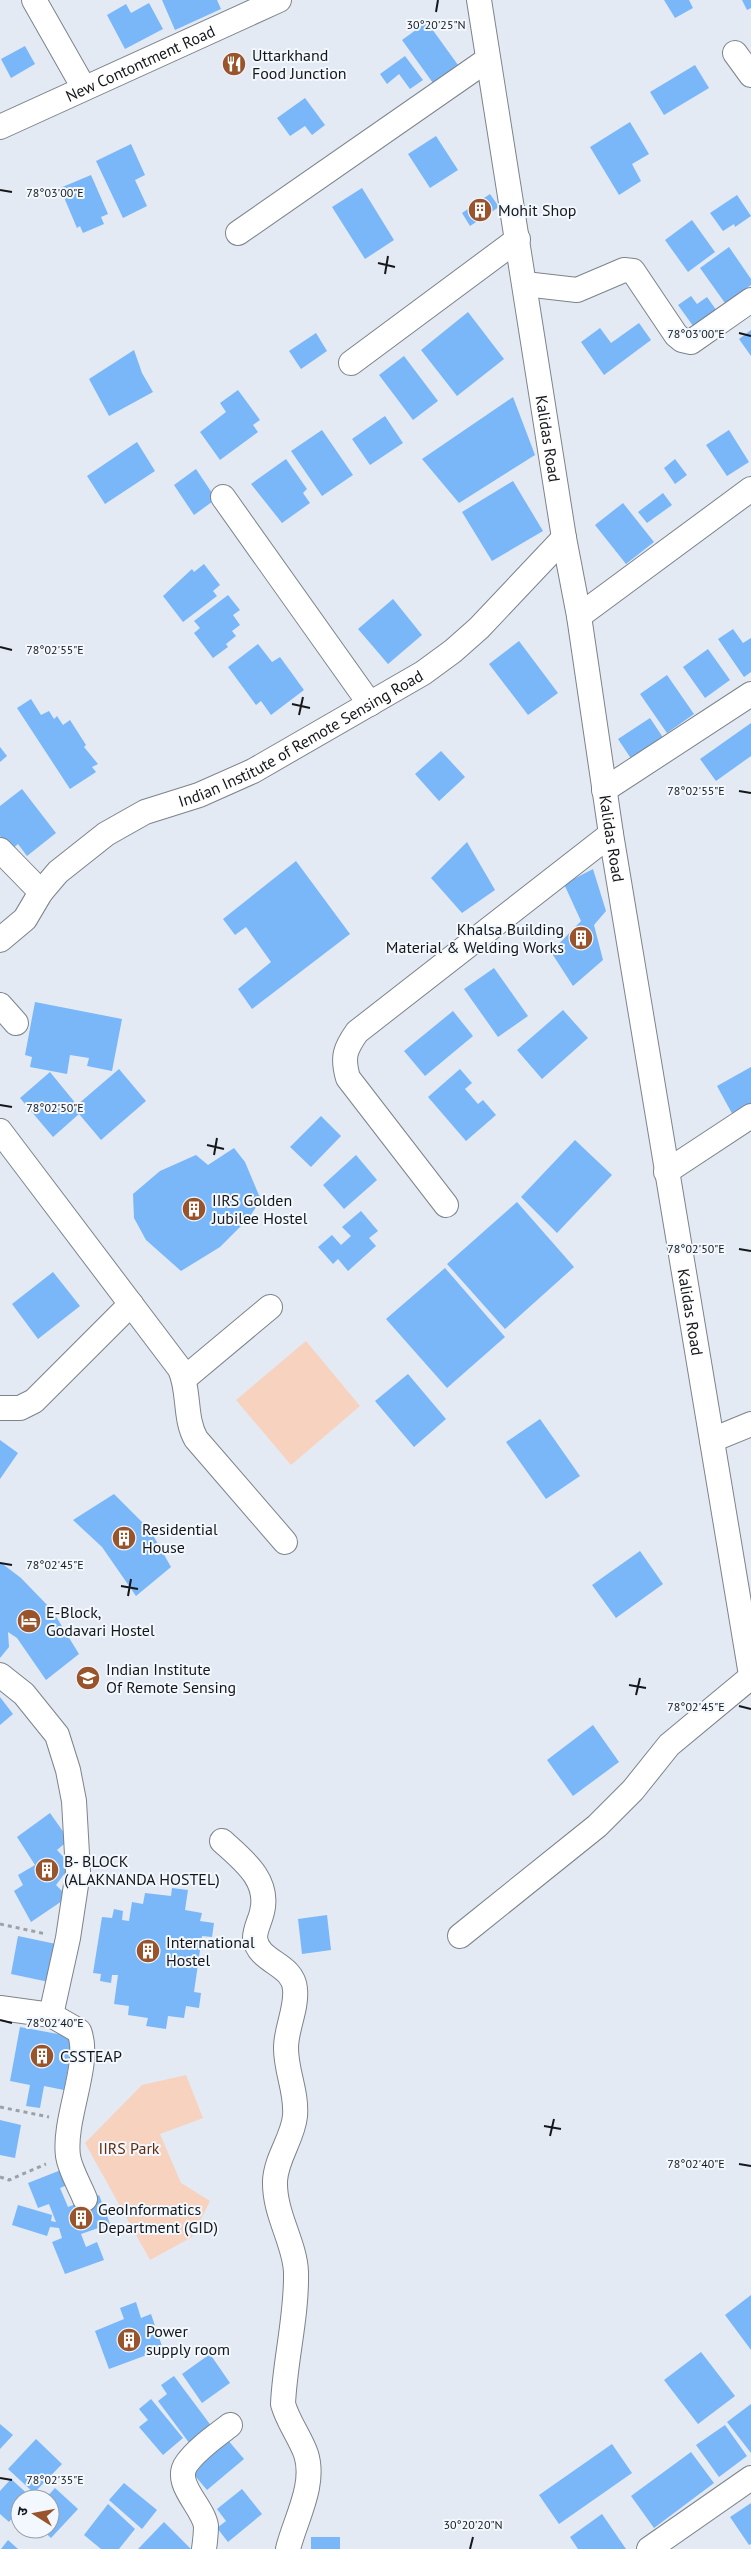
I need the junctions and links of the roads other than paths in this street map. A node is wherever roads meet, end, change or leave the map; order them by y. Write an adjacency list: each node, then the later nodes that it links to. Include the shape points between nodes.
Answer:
1 (34, 0): 7 (street)
2 (279, 0): 7 (street, New Contontment Road)
3 (479, 0): 5 (street, Kalidas Road)
4 (735, 53): 6 (street)
5 (487, 60): 9 (street); 10 (street, Kalidas Road)
6 (751, 75)
7 (84, 88): 8 (street, New Contontment Road)
8 (0, 127)
9 (238, 233)
10 (518, 239): 11 (street, Kalidas Road); 13 (street)
11 (525, 284): 12 (street, via 577,290 624,270 633,271 676,335 691,342); 16 (street, Kalidas Road)
12 (751, 300)
13 (351, 363)
14 (751, 489): 17 (street)
15 (222, 497): 19 (street)
16 (564, 538): 17 (street, Kalidas Road); 19 (street, Indian Institute of Remote Sensing Road, via 453,652)
17 (579, 616): 20 (street, Kalidas Road)
18 (751, 694): 20 (street)
19 (370, 704): 23 (street, Indian Institute of Remote Sensing Road, via 230,783 137,816 82,852)
20 (604, 790): 21 (street, Kalidas Road)
21 (611, 834): 29 (street, Kalidas Road); 30 (street, via 357,1032 348,1046 344,1062 348,1078)
22 (0, 850): 23 (street)
23 (40, 892): 24 (street, Indian Institute of Remote Sensing Road, via 25,919)
24 (0, 940)
25 (0, 1005): 26 (street)
26 (16, 1023)
27 (751, 1116): 29 (street)
28 (0, 1131): 31 (street)
29 (666, 1172): 36 (street, Kalidas Road)
30 (446, 1205)
31 (131, 1304): 33 (street); 34 (street, via 34,1401 20,1408)
32 (270, 1307): 33 (street)
33 (185, 1378): 37 (street, via 190,1422 196,1439)
34 (0, 1408)
35 (751, 1424): 36 (street)
36 (712, 1440): 39 (street, Kalidas Road)
37 (285, 1542)
38 (0, 1675): 43 (street, via 24,1694 57,1735 68,1770 77,1833 78,1872)
39 (751, 1676): 41 (street, via 669,1746 633,1790 597,1826)
40 (222, 1841): 48 (street, via 247,1863 256,1876 263,1896 255,1938 264,1954 289,1973 296,1988 286,2036 295,2116 275,2178 275,2198 296,2271 283,2404 306,2455 308,2471 304,2502)
41 (460, 1936)
42 (0, 2008): 43 (street)
43 (51, 2015): 44 (street, via 79,2031 82,2040 69,2120 68,2158)
44 (85, 2199)
45 (230, 2424): 47 (street, via 195,2454 183,2473 206,2524)
46 (751, 2478): 49 (street)
47 (204, 2549)
48 (288, 2549)
49 (649, 2549)

